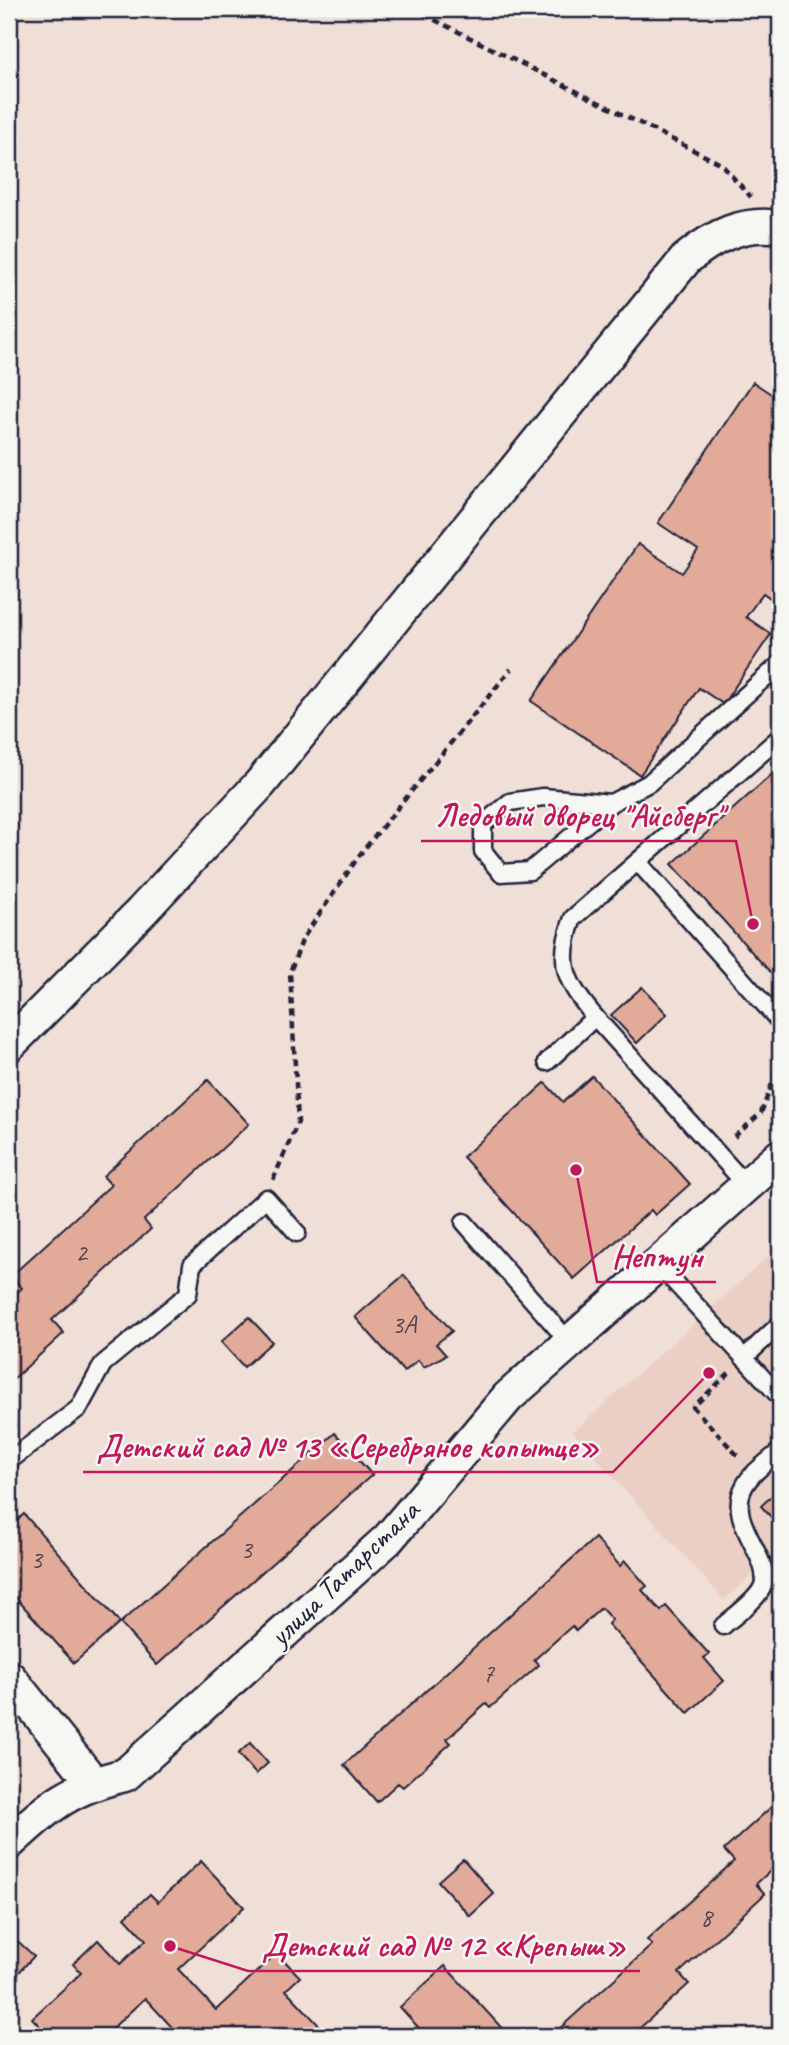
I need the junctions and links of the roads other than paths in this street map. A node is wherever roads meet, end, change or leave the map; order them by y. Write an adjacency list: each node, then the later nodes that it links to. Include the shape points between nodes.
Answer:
1 (779, 226): 8 (street, via 731,230 710,239 686,259 260,784)
2 (780, 664): 4 (lane, via 649,783)
3 (780, 737): 5 (lane)
4 (611, 803): 4 (lane, via 543,797 510,802 483,824 483,851 501,873 530,871)
5 (638, 862): 6 (lane, via 573,918 567,936 565,972 571,988); 7 (lane)
6 (595, 1017): 9 (lane); 11 (lane)
7 (780, 1022)
8 (9, 1045)
9 (547, 1062)
10 (780, 1156): 11 (street, улица Татарстана)
11 (747, 1186): 14 (street, улица Татарстана)
12 (464, 1222): 16 (lane)
13 (297, 1233): 20 (lane, via 266,1198 192,1265 188,1294 103,1364 79,1408)
14 (659, 1265): 16 (street, улица Татарстана); 17 (lane)
15 (780, 1324): 17 (lane)
16 (570, 1343): 23 (street, улица Татарстана, via 508,1397 388,1539 125,1775)
17 (744, 1358): 18 (lane)
18 (780, 1397)
19 (780, 1451): 21 (lane, via 746,1483 740,1497 743,1526 765,1576 761,1589)
20 (9, 1461)
21 (723, 1626)
22 (9, 1677): 23 (street)
23 (93, 1782): 24 (street, улица Татарстана, via 70,1792)
24 (9, 1843)

